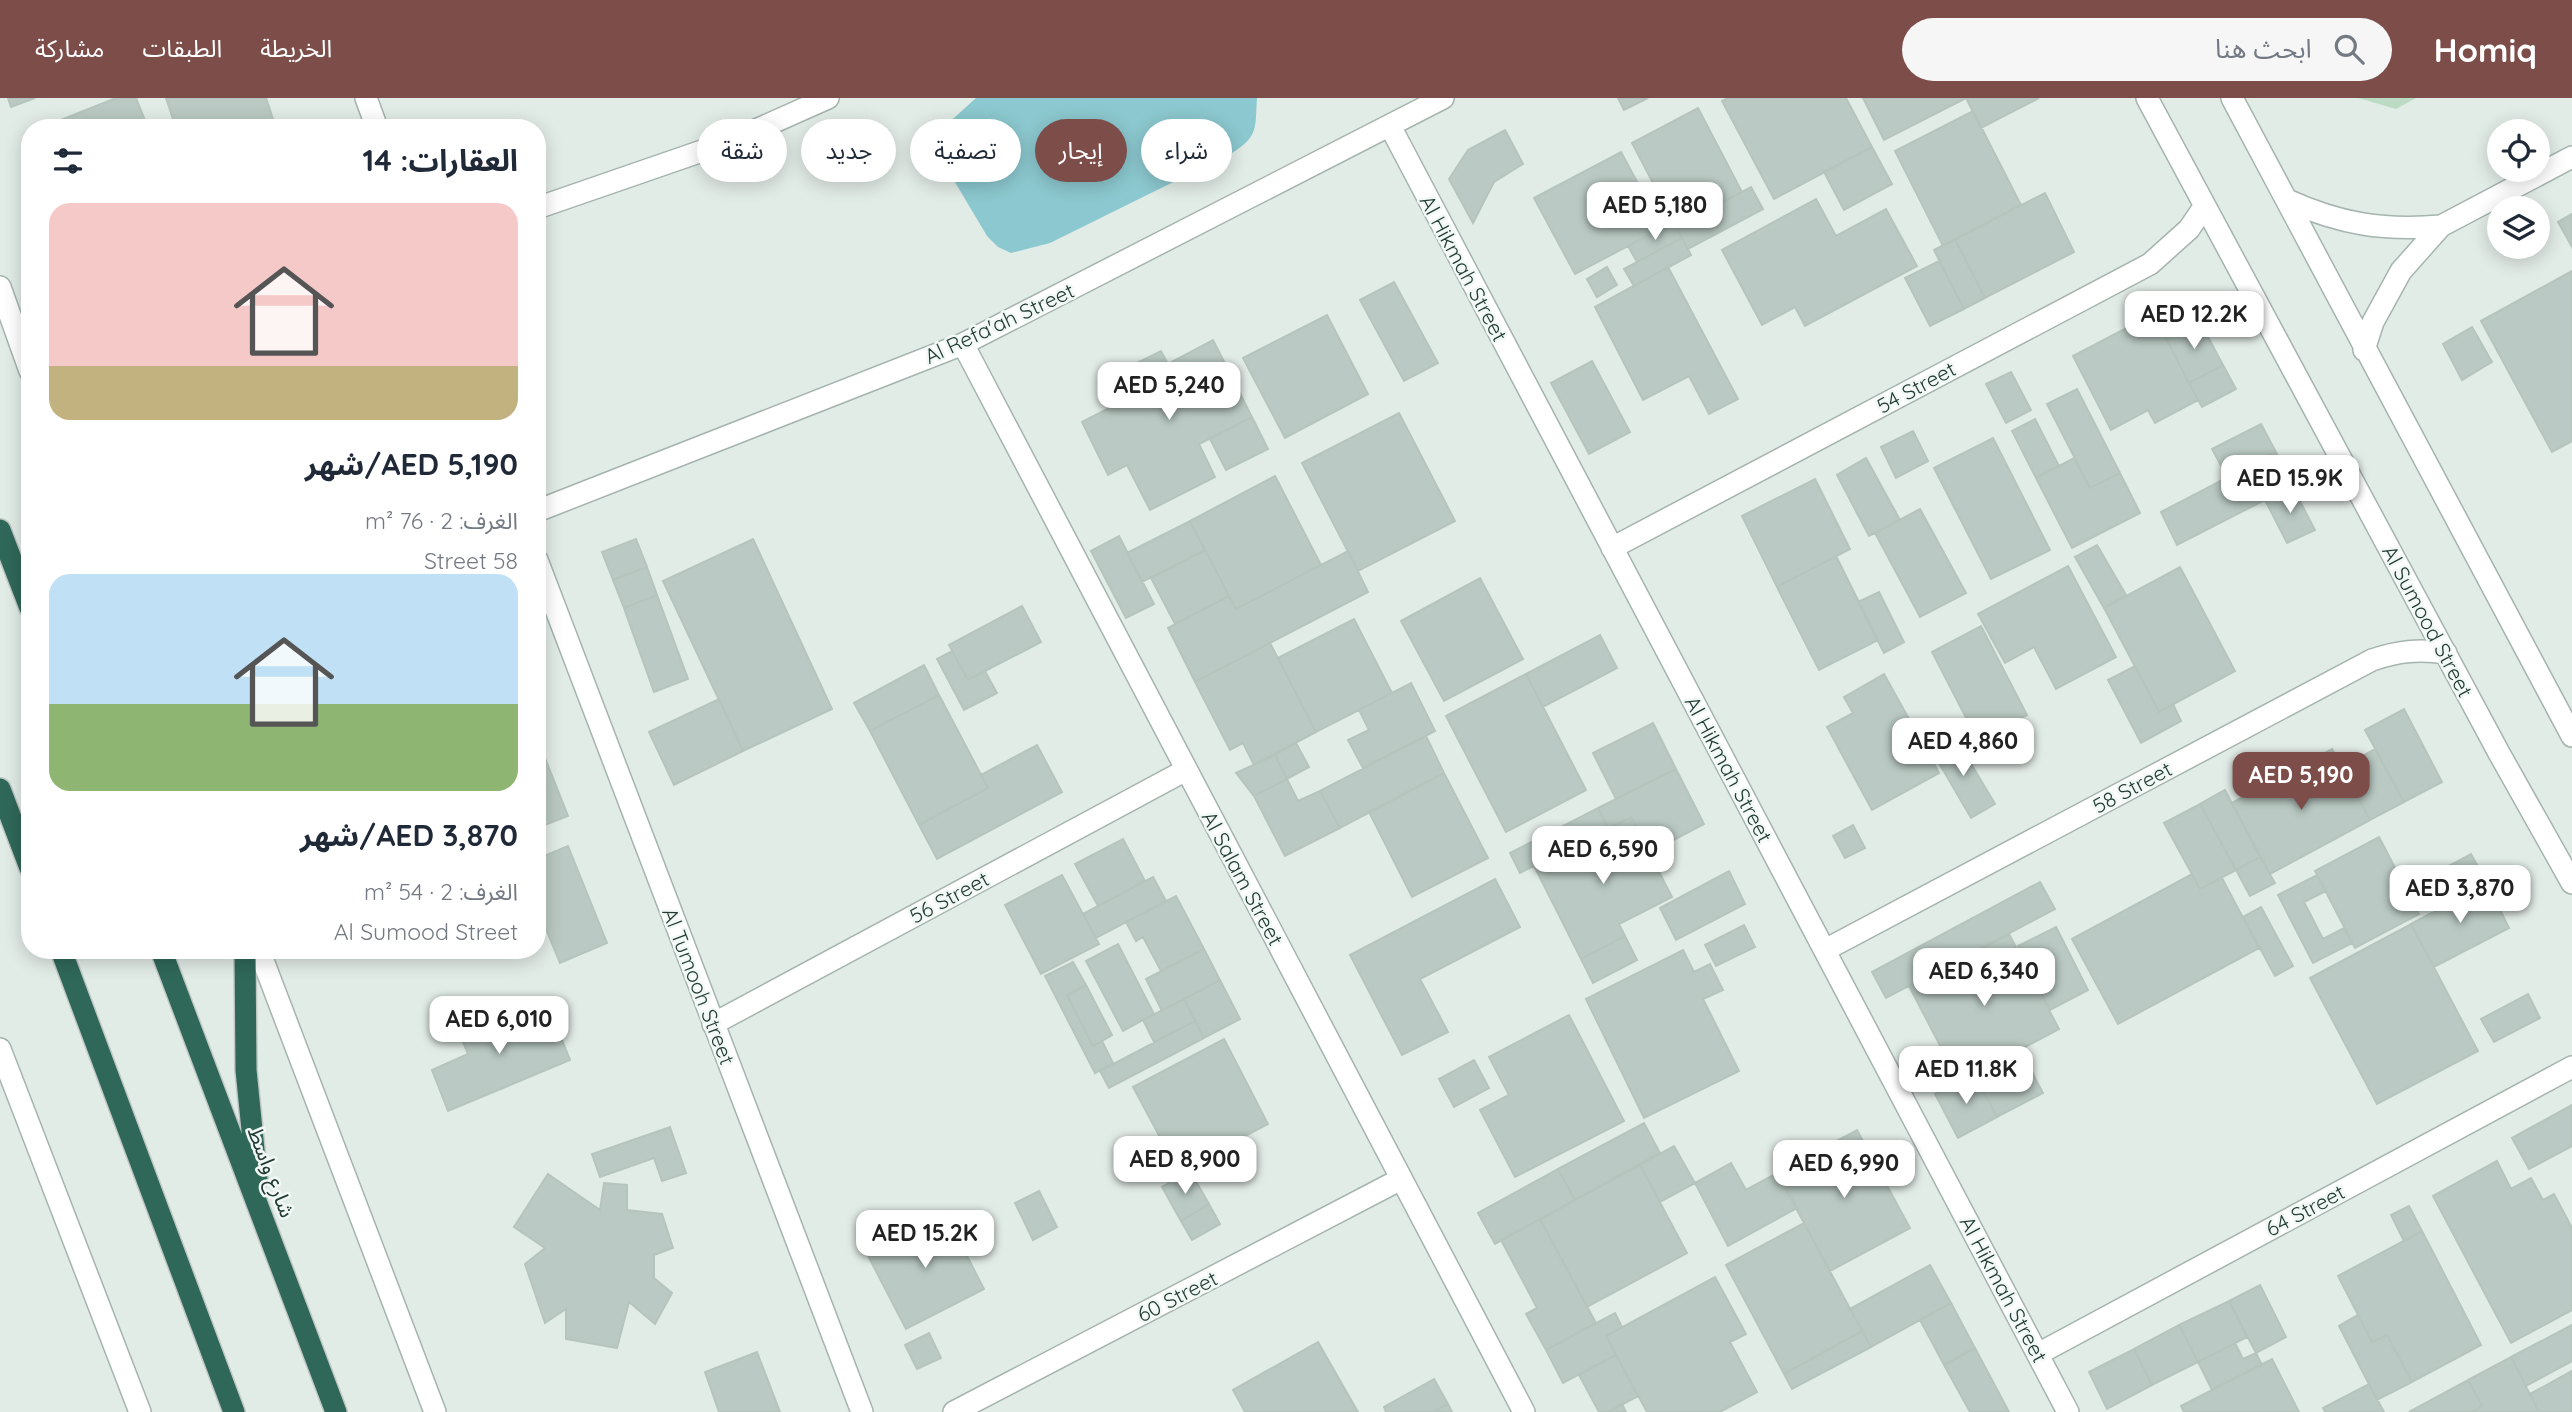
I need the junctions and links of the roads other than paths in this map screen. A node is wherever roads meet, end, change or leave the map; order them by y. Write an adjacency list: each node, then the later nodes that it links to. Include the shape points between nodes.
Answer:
1 (366, 98): 6 (street)
2 (828, 98): 10 (street, via 731,141)
3 (1443, 98): 7 (street, Al Refa'ah Street)
4 (2147, 98): 11 (street, Al Sumood Street)
5 (2232, 98): 9 (street)
6 (374, 119)
7 (1390, 127): 16 (street, Al Refa'ah Street); 21 (street, Al Hikmah Street)
8 (2572, 157): 12 (street)
9 (2287, 200): 12 (street, via 2316,213 2377,228); 18 (street)
10 (546, 205)
11 (2203, 207): 21 (street, 54 Street, via 2189,229 2151,264); 24 (street, Al Sumood Street)
12 (2441, 226): 18 (street, via 2391,287)
13 (0, 287): 14 (street)
14 (10, 318): 15 (street); 17 (street)
15 (21, 324)
16 (964, 344): 19 (street, Al Refa'ah Street); 27 (street, Al Salam Street)
17 (21, 347)
18 (2364, 350): 25 (street)
19 (546, 507)
20 (0, 530): 23 (highway)
21 (1612, 548): 31 (street, Al Hikmah Street)
22 (546, 584): 36 (street, Al Tumooh Street)
23 (21, 585)
24 (2446, 653): 30 (street, Al Sumood Street); 31 (street, 58 Street, via 2422,649 2372,660)
25 (2567, 718): 26 (street)
26 (2572, 736)
27 (1186, 770): 36 (street, 56 Street); 39 (street, Al Salam Street)
28 (0, 789): 29 (highway)
29 (21, 844)
30 (2572, 883)
31 (1825, 950): 41 (street, Al Hikmah Street)
32 (64, 959): 43 (highway)
33 (164, 959): 40 (highway, شارع واسط)
34 (245, 959): 40 (highway, via 246,1070)
35 (262, 959): 45 (street)
36 (713, 1024): 46 (street, Al Tumooh Street)
37 (0, 1049): 42 (street)
38 (2572, 1067): 41 (street, 64 Street)
39 (1401, 1179): 47 (street, 60 Street); 48 (street, Al Salam Street)
40 (260, 1210): 44 (highway, شارع واسط)
41 (2038, 1354): 49 (street, Al Hikmah Street)
42 (140, 1412)
43 (234, 1412)
44 (336, 1412)
45 (436, 1412)
46 (862, 1412)
47 (954, 1412)
48 (1524, 1412)
49 (2068, 1412)

